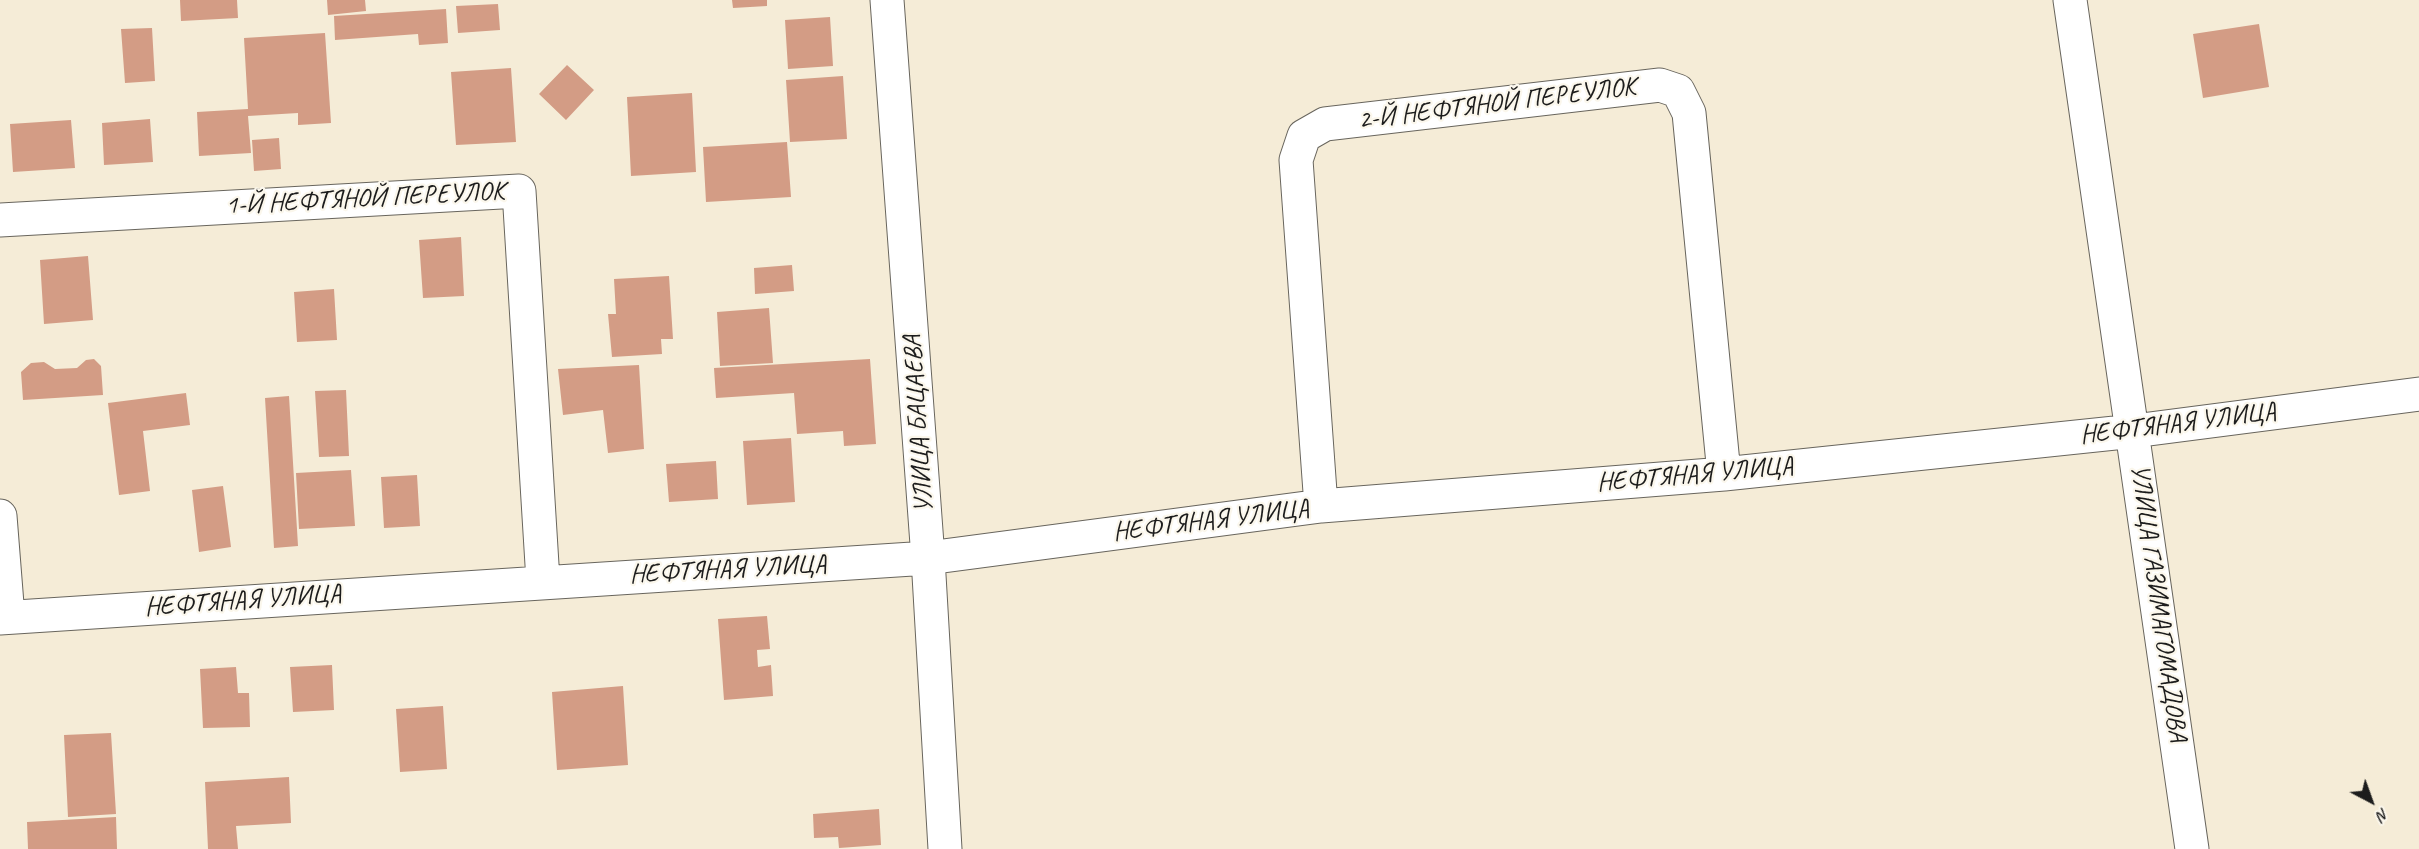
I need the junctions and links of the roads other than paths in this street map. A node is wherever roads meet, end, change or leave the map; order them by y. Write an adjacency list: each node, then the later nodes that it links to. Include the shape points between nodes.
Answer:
1 (887, 0): 9 (street, УЛИЦА БАЦАЕВА)
2 (2070, 0): 5 (street, УЛИЦА ГАЗИМАГОМАДОВА)
3 (0, 220): 10 (street, 1-Й НЕФТЯНОЙ ПЕРЕУЛОК, via 519,191)
4 (2419, 394): 5 (street, НЕФТЯНАЯ УЛИЦА)
5 (2134, 431): 6 (street, НЕФТЯНАЯ УЛИЦА); 13 (street, УЛИЦА ГАЗИМАГОМАДОВА)
6 (1724, 474): 7 (street, НЕФТЯНАЯ УЛИЦА); 7 (street, 2-Й НЕФТЯНОЙ ПЕРЕУЛОК, via 1689,113 1678,91 1660,85 1325,124 1304,136 1296,160)
7 (1321, 506): 9 (street, НЕФТЯНАЯ УЛИЦА)
8 (0, 516): 11 (street)
9 (928, 558): 10 (street, НЕФТЯНАЯ УЛИЦА); 12 (street, УЛИЦА БАЦАЕВА)
10 (543, 581): 11 (street, НЕФТЯНАЯ УЛИЦА)
11 (4, 617)
12 (945, 849)
13 (2192, 849)

